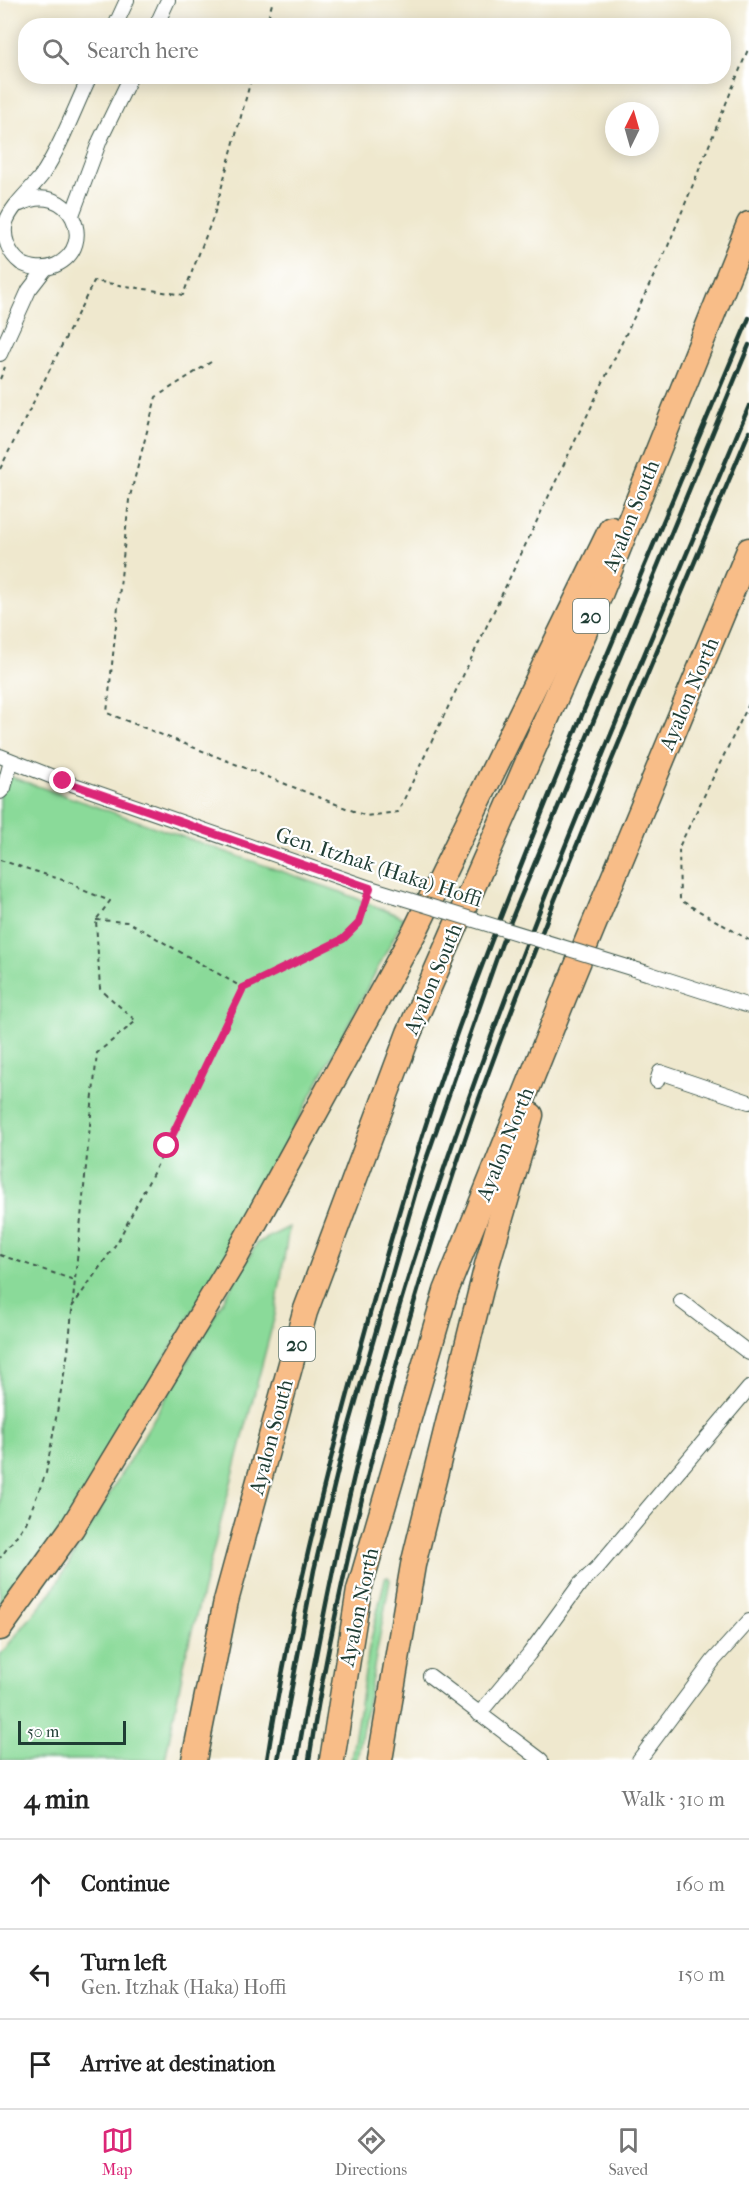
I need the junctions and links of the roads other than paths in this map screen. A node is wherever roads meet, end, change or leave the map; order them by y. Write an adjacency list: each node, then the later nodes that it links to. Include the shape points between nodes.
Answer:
1 (127, 0): 3 (street)
2 (168, 0): 4 (street)
3 (119, 18)
4 (160, 18)
5 (86, 84): 7 (street, via 43,173)
6 (127, 84): 8 (street, via 100,140)
7 (20, 204): 8 (street, via 36,198 54,200); 9 (street)
8 (72, 214): 13 (street, via 76,225 74,245 63,261)
9 (4, 215): 11 (street)
10 (749, 224): 14 (highway, Ayalon South / 20)
11 (5, 235): 12 (street); 13 (street, via 13,256 34,268)
12 (0, 252)
13 (46, 268): 15 (street, via 29,290)
14 (699, 346): 27 (highway, via 410,941 235,1259 72,1528); 30 (highway, Ayalon South / 20, via 589,622 410,1033 305,1312 226,1601)
15 (0, 354)
16 (749, 550): 19 (highway, Ayalon North)
17 (6, 758): 18 (street, via 4,788); 20 (street, Gen. Itzhak (Haka) Hoffi, bridge, via 370,888)
18 (0, 792)
19 (573, 975): 31 (highway, Ayalon North, via 446,1291 358,1590); 32 (highway, via 487,1265 413,1565)
20 (749, 1006)
21 (657, 1081): 22 (street, via 660,1072)
22 (749, 1102)
23 (681, 1301): 24 (street)
24 (749, 1353)
25 (749, 1388): 29 (street, via 580,1584)
26 (749, 1621): 34 (street, via 713,1661)
27 (0, 1628)
28 (430, 1676): 29 (street)
29 (479, 1714): 33 (street)
30 (194, 1760)
31 (332, 1760)
32 (380, 1760)
33 (541, 1760)
34 (639, 1760)

